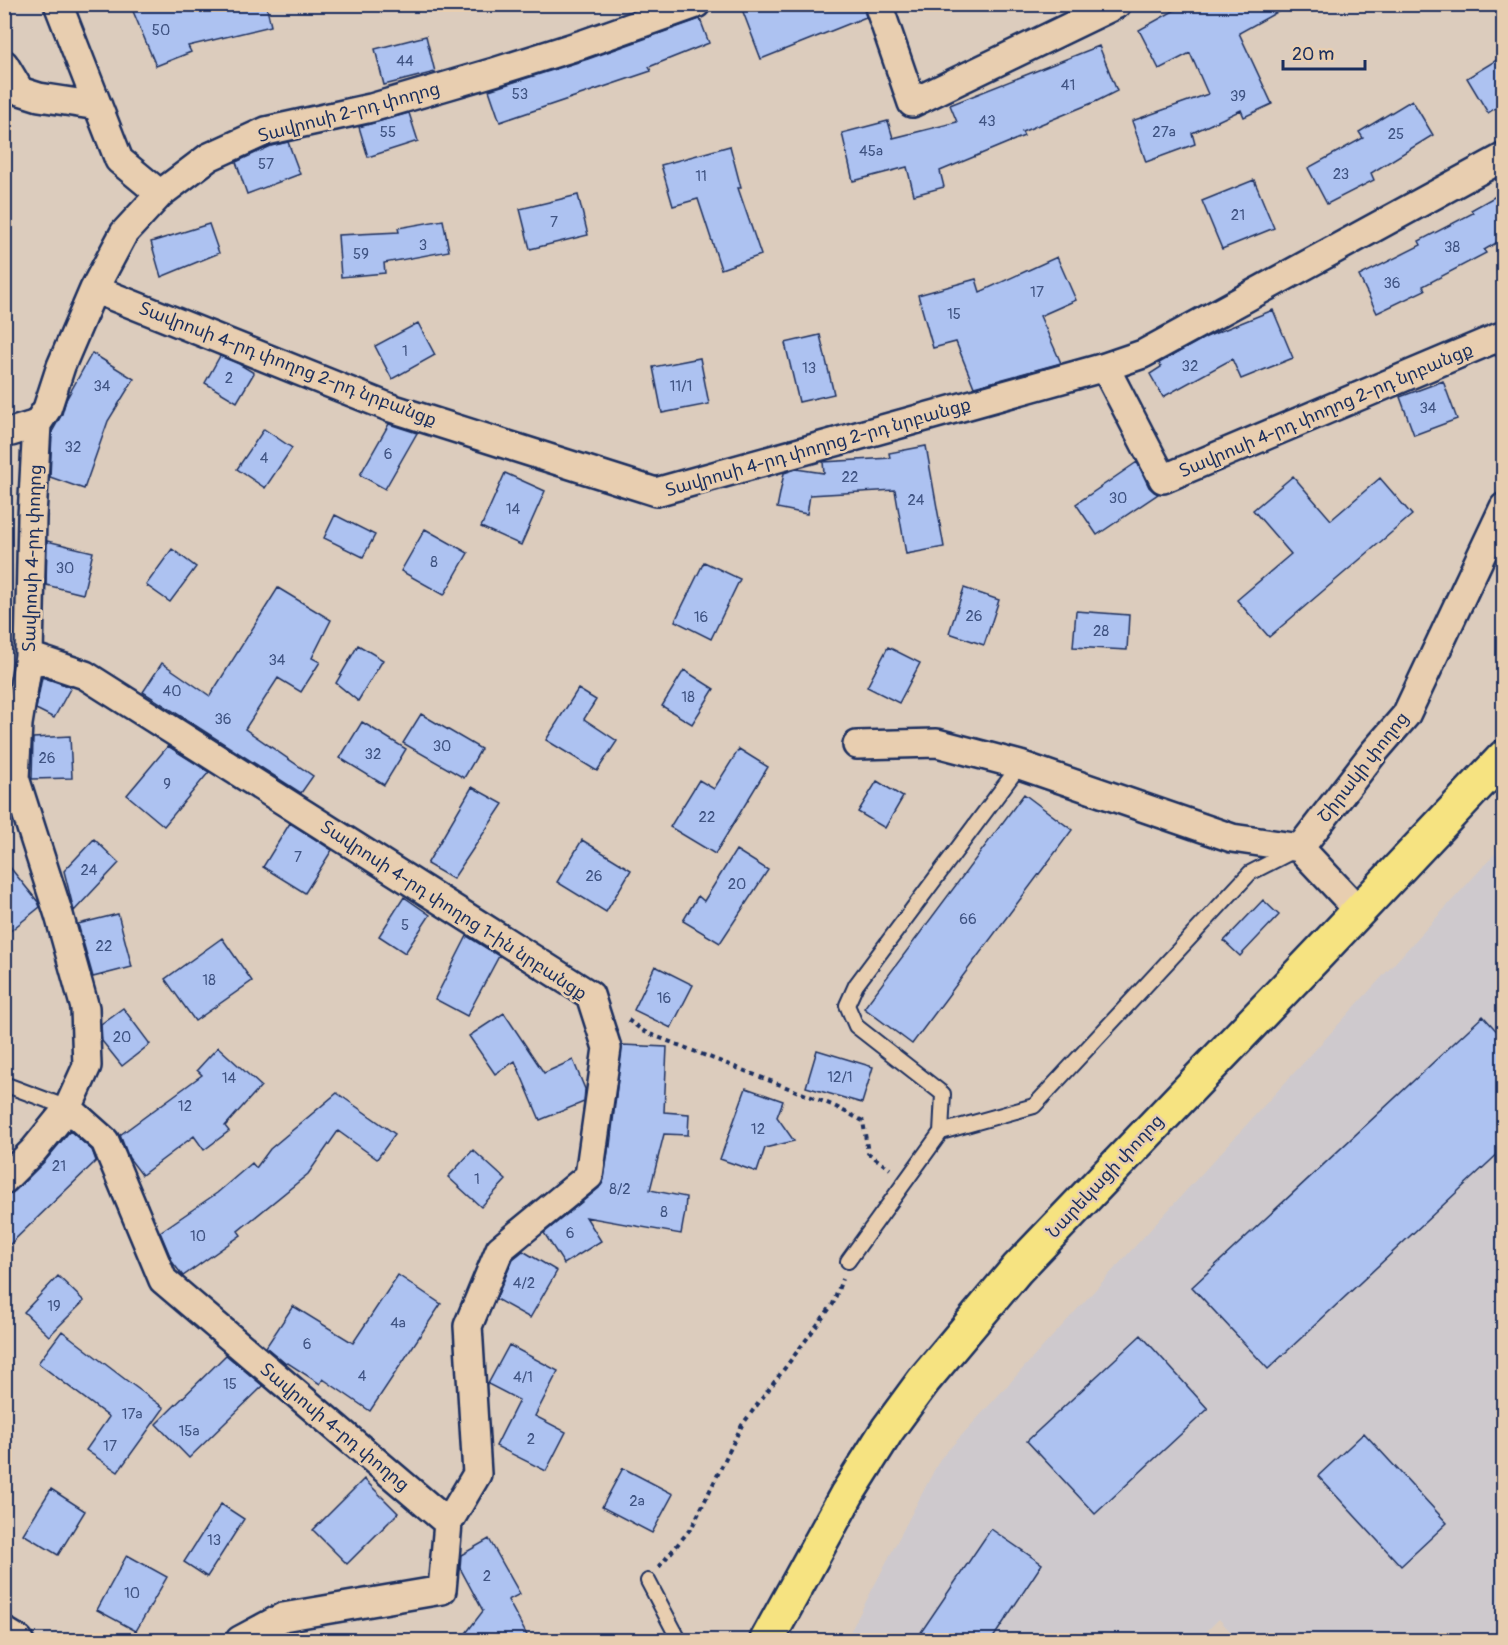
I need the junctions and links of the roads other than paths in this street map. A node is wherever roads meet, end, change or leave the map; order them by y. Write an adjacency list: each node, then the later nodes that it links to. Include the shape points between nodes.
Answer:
1 (58, 4): 6 (street)
2 (696, 4): 8 (street, Տավրոսի 2-րդ փողոց, via 449,85 371,108 266,131 209,157)
3 (878, 4): 4 (street, via 912,103)
4 (1117, 4)
5 (4, 64): 6 (street, via 20,91 39,98)
6 (98, 106): 8 (street, via 119,160)
7 (1503, 157): 11 (street, Տավրոսի 4-րդ փողոց 2-րդ նրբանցք, via 1143,354)
8 (160, 194): 9 (street, Տավրոսի 2-րդ փողոց, via 124,233)
9 (94, 289): 11 (street, Տավրոսի 4-րդ փողոց 2-րդ նրբանցք, via 392,408 656,492); 12 (street, Տավրոսի 2-րդ փողոց)
10 (1503, 343): 11 (street, Տավրոսի 4-րդ փողոց 2-րդ նրբանցք, via 1499,337 1163,478)
11 (1105, 367)
12 (38, 424): 13 (street); 15 (street, Տավրոսի 4-րդ փողոց)
13 (4, 432)
14 (1503, 507): 19 (street, Շիրակի փողոց, via 1406,715)
15 (29, 656): 22 (street, Տավրոսի 4-րդ փողոց, via 18,724 15,778 85,1008 87,1066); 26 (street, Տավրոսի 4-րդ փողոց 1-ին նրբանցք, via 85,675 590,995 607,1048 589,1176 500,1249 468,1326 477,1474)
16 (857, 745): 18 (street, via 937,743)
17 (1503, 757): 20 (highway, Նարեկացի փողոց)
18 (1020, 765): 19 (street, via 1232,838); 23 (lane, via 856,985 847,1005 856,1026 943,1094)
19 (1299, 848): 20 (street); 23 (lane, via 1250,873 1034,1106)
20 (1359, 911): 32 (highway, Նարեկացի փողոց, via 1017,1269 924,1380 847,1494)
21 (4, 1084): 22 (lane)
22 (69, 1108): 24 (street, Տավրոսի 4-րդ փողոց); 26 (street, Տավրոսի 4-րդ փողոց, via 105,1141 163,1280)
23 (941, 1132): 25 (lane)
24 (4, 1180)
25 (848, 1261)
26 (448, 1523): 30 (street, via 442,1590 283,1617)
27 (648, 1581): 31 (lane)
28 (4, 1632): 29 (street)
29 (19, 1641)
30 (240, 1641)
31 (679, 1641)
32 (767, 1641)

